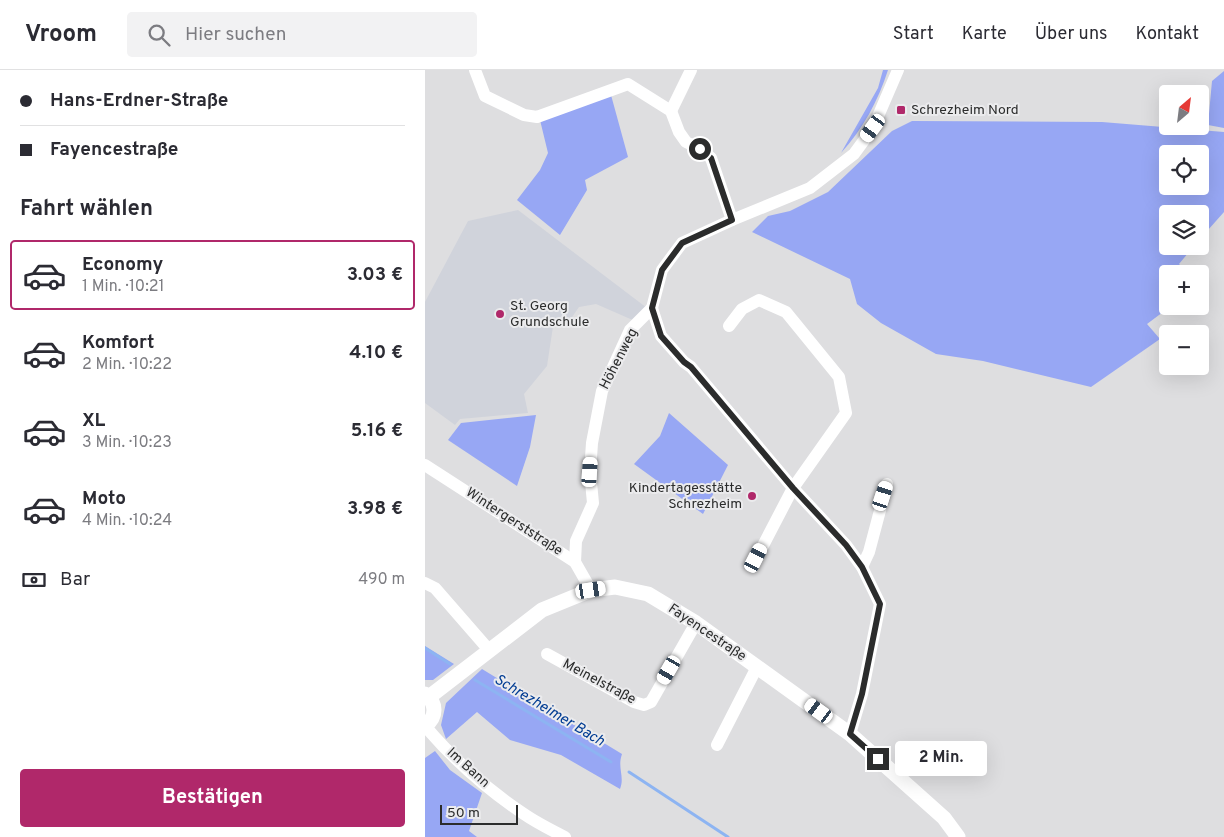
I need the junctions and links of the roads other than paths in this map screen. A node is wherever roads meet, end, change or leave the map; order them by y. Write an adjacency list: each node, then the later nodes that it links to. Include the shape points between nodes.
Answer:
1 (475, 70): 4 (street, via 485,96 524,115 537,117 627,84)
2 (691, 70): 4 (street)
3 (898, 70): 5 (street, via 873,128 854,154 810,188)
4 (671, 110): 5 (street, via 686,142 711,158)
5 (732, 220): 6 (street, via 682,243 662,270)
6 (652, 308): 10 (street, via 661,336); 12 (street, Höhenweg, via 630,330 602,391 592,443 593,503 576,541)
7 (729, 326): 10 (street, via 742,309 759,300 786,312 839,377 846,412)
8 (425, 465): 12 (street, Wintergerststraße)
9 (887, 484): 13 (street)
10 (793, 488): 11 (street); 13 (street)
11 (756, 558)
12 (575, 562): 15 (street, Wintergerststraße)
13 (862, 567): 22 (street, via 880,604 862,694)
14 (425, 583): 17 (street, via 435,588)
15 (591, 590): 16 (street, Fayencestraße, via 615,587 648,594); 17 (street, Fayencestraße, via 542,610)
16 (696, 623): 18 (street, Meinelstraße, via 651,702 644,705); 19 (street, Fayencestraße)
17 (489, 650): 20 (street, Fayencestraße)
18 (547, 654)
19 (757, 667): 22 (street, Fayencestraße); 23 (street)
20 (427, 695): 21 (street, Fayencestraße, via 434,712)
21 (425, 726): 24 (street, Im Bann, via 481,781 525,815)
22 (850, 734): 25 (street, Fayencestraße, via 944,818)
23 (717, 745)
24 (565, 837)
25 (957, 837)

